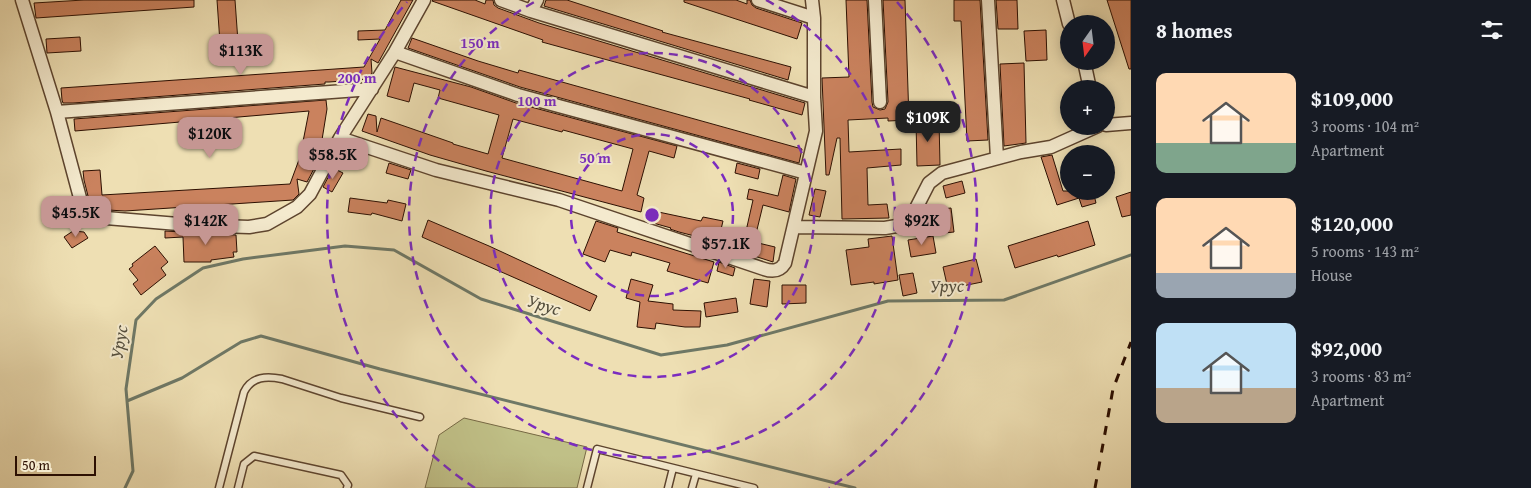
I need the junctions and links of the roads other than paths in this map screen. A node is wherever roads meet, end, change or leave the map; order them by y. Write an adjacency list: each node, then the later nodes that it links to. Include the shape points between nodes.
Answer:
1 (22, 0): 16 (street)
2 (424, 0): 12 (street)
3 (501, 0): 9 (street)
4 (758, 0): 11 (street)
5 (812, 0): 11 (street)
6 (875, 0): 15 (street)
7 (988, 0): 21 (street)
8 (1063, 0): 10 (street)
9 (534, 6): 14 (street)
10 (1067, 15)
11 (814, 18): 14 (street)
12 (395, 52): 13 (street); 22 (street, via 518,95)
13 (372, 89): 16 (street); 20 (street)
14 (814, 96): 22 (street, via 816,131)
15 (880, 102)
16 (57, 112): 20 (street, via 85,213 163,223 250,227 267,224 298,207 310,194)
17 (1131, 123): 18 (street)
18 (1115, 124)
19 (1078, 135): 21 (street, via 1051,147)
20 (340, 138): 23 (street, via 436,170 559,200 770,271 782,268 785,263)
21 (997, 158): 23 (street, via 942,173 929,183 908,224 885,228)
22 (806, 173): 23 (street)
23 (794, 227)
24 (420, 417): 28 (lane, via 342,398 287,380 259,378 244,392)
25 (673, 468): 26 (lane); 31 (lane, via 597,449); 32 (lane)
26 (696, 474): 27 (lane); 33 (lane)
27 (736, 486): 34 (lane)
28 (220, 488)
29 (238, 488): 30 (lane, via 244,464 254,456 340,475)
30 (347, 488)
31 (587, 488)
32 (668, 488)
33 (692, 488)
34 (754, 488)

